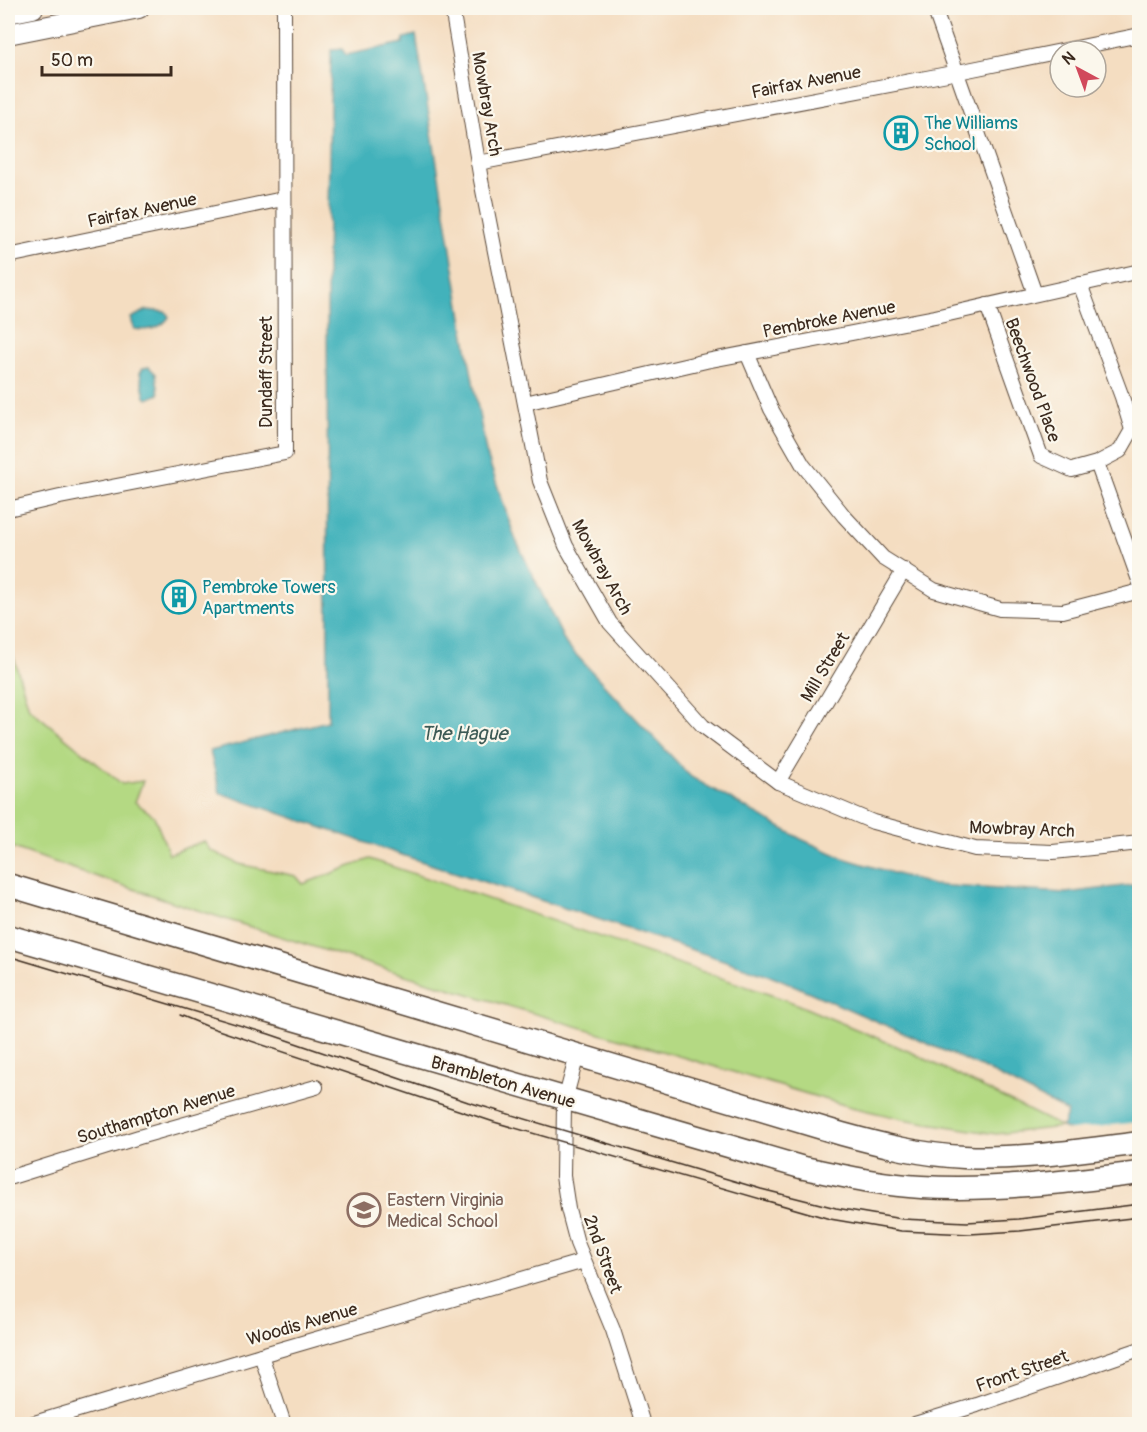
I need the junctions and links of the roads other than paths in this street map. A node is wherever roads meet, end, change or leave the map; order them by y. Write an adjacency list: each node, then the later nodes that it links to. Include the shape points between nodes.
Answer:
1 (33, 8): 6 (street)
2 (139, 8): 7 (street)
3 (284, 8): 11 (street, Dundaff Street)
4 (452, 8): 10 (street, Mowbray Arch)
5 (934, 8): 9 (street)
6 (8, 13)
7 (8, 34)
8 (1140, 34): 9 (street, Fairfax Avenue)
9 (958, 72): 10 (street, Fairfax Avenue); 15 (street)
10 (478, 163): 18 (street, Mowbray Arch)
11 (283, 199): 12 (street, Fairfax Avenue); 20 (street, Dundaff Street, via 285,453)
12 (8, 256)
13 (1140, 271): 14 (street, Pembroke Avenue)
14 (1080, 284): 15 (street, Pembroke Avenue); 19 (street, Beechwood Place, via 1132,430 1120,451)
15 (1035, 294): 16 (street, Pembroke Avenue)
16 (987, 305): 17 (street, Pembroke Avenue); 19 (street, Beechwood Place, via 1041,456 1072,470)
17 (747, 353): 18 (street, Pembroke Avenue); 21 (street, via 771,409 803,465 884,558)
18 (525, 403): 24 (street, Mowbray Arch, via 540,481 566,546 610,623 703,726)
19 (1097, 463): 22 (street)
20 (8, 509)
21 (904, 570): 23 (street, via 934,590 1000,609 1062,611); 24 (street, Mill Street)
22 (1140, 584)
23 (1140, 591)
24 (778, 782): 25 (street, Mowbray Arch, via 873,822 975,849 1053,852)
25 (1140, 843)
26 (10, 885): 28 (main road)
27 (8, 936): 30 (main road, Brambleton Avenue)
28 (577, 1055): 30 (street, 2nd Street); 31 (main road, via 871,1142 942,1155 1046,1154)
29 (316, 1086): 33 (street, Southampton Avenue)
30 (564, 1100): 32 (main road, Brambleton Avenue, via 767,1159 895,1185 1034,1185); 34 (street, 2nd Street, via 564,1185)
31 (1140, 1143)
32 (1140, 1173)
33 (8, 1178)
34 (584, 1261): 36 (street, Woodis Avenue); 39 (street, 2nd Street, via 613,1330)
35 (1140, 1349): 40 (street, Front Street)
36 (261, 1355): 37 (street, Woodis Avenue); 38 (street)
37 (31, 1425)
38 (284, 1425)
39 (643, 1425)
40 (915, 1425)

